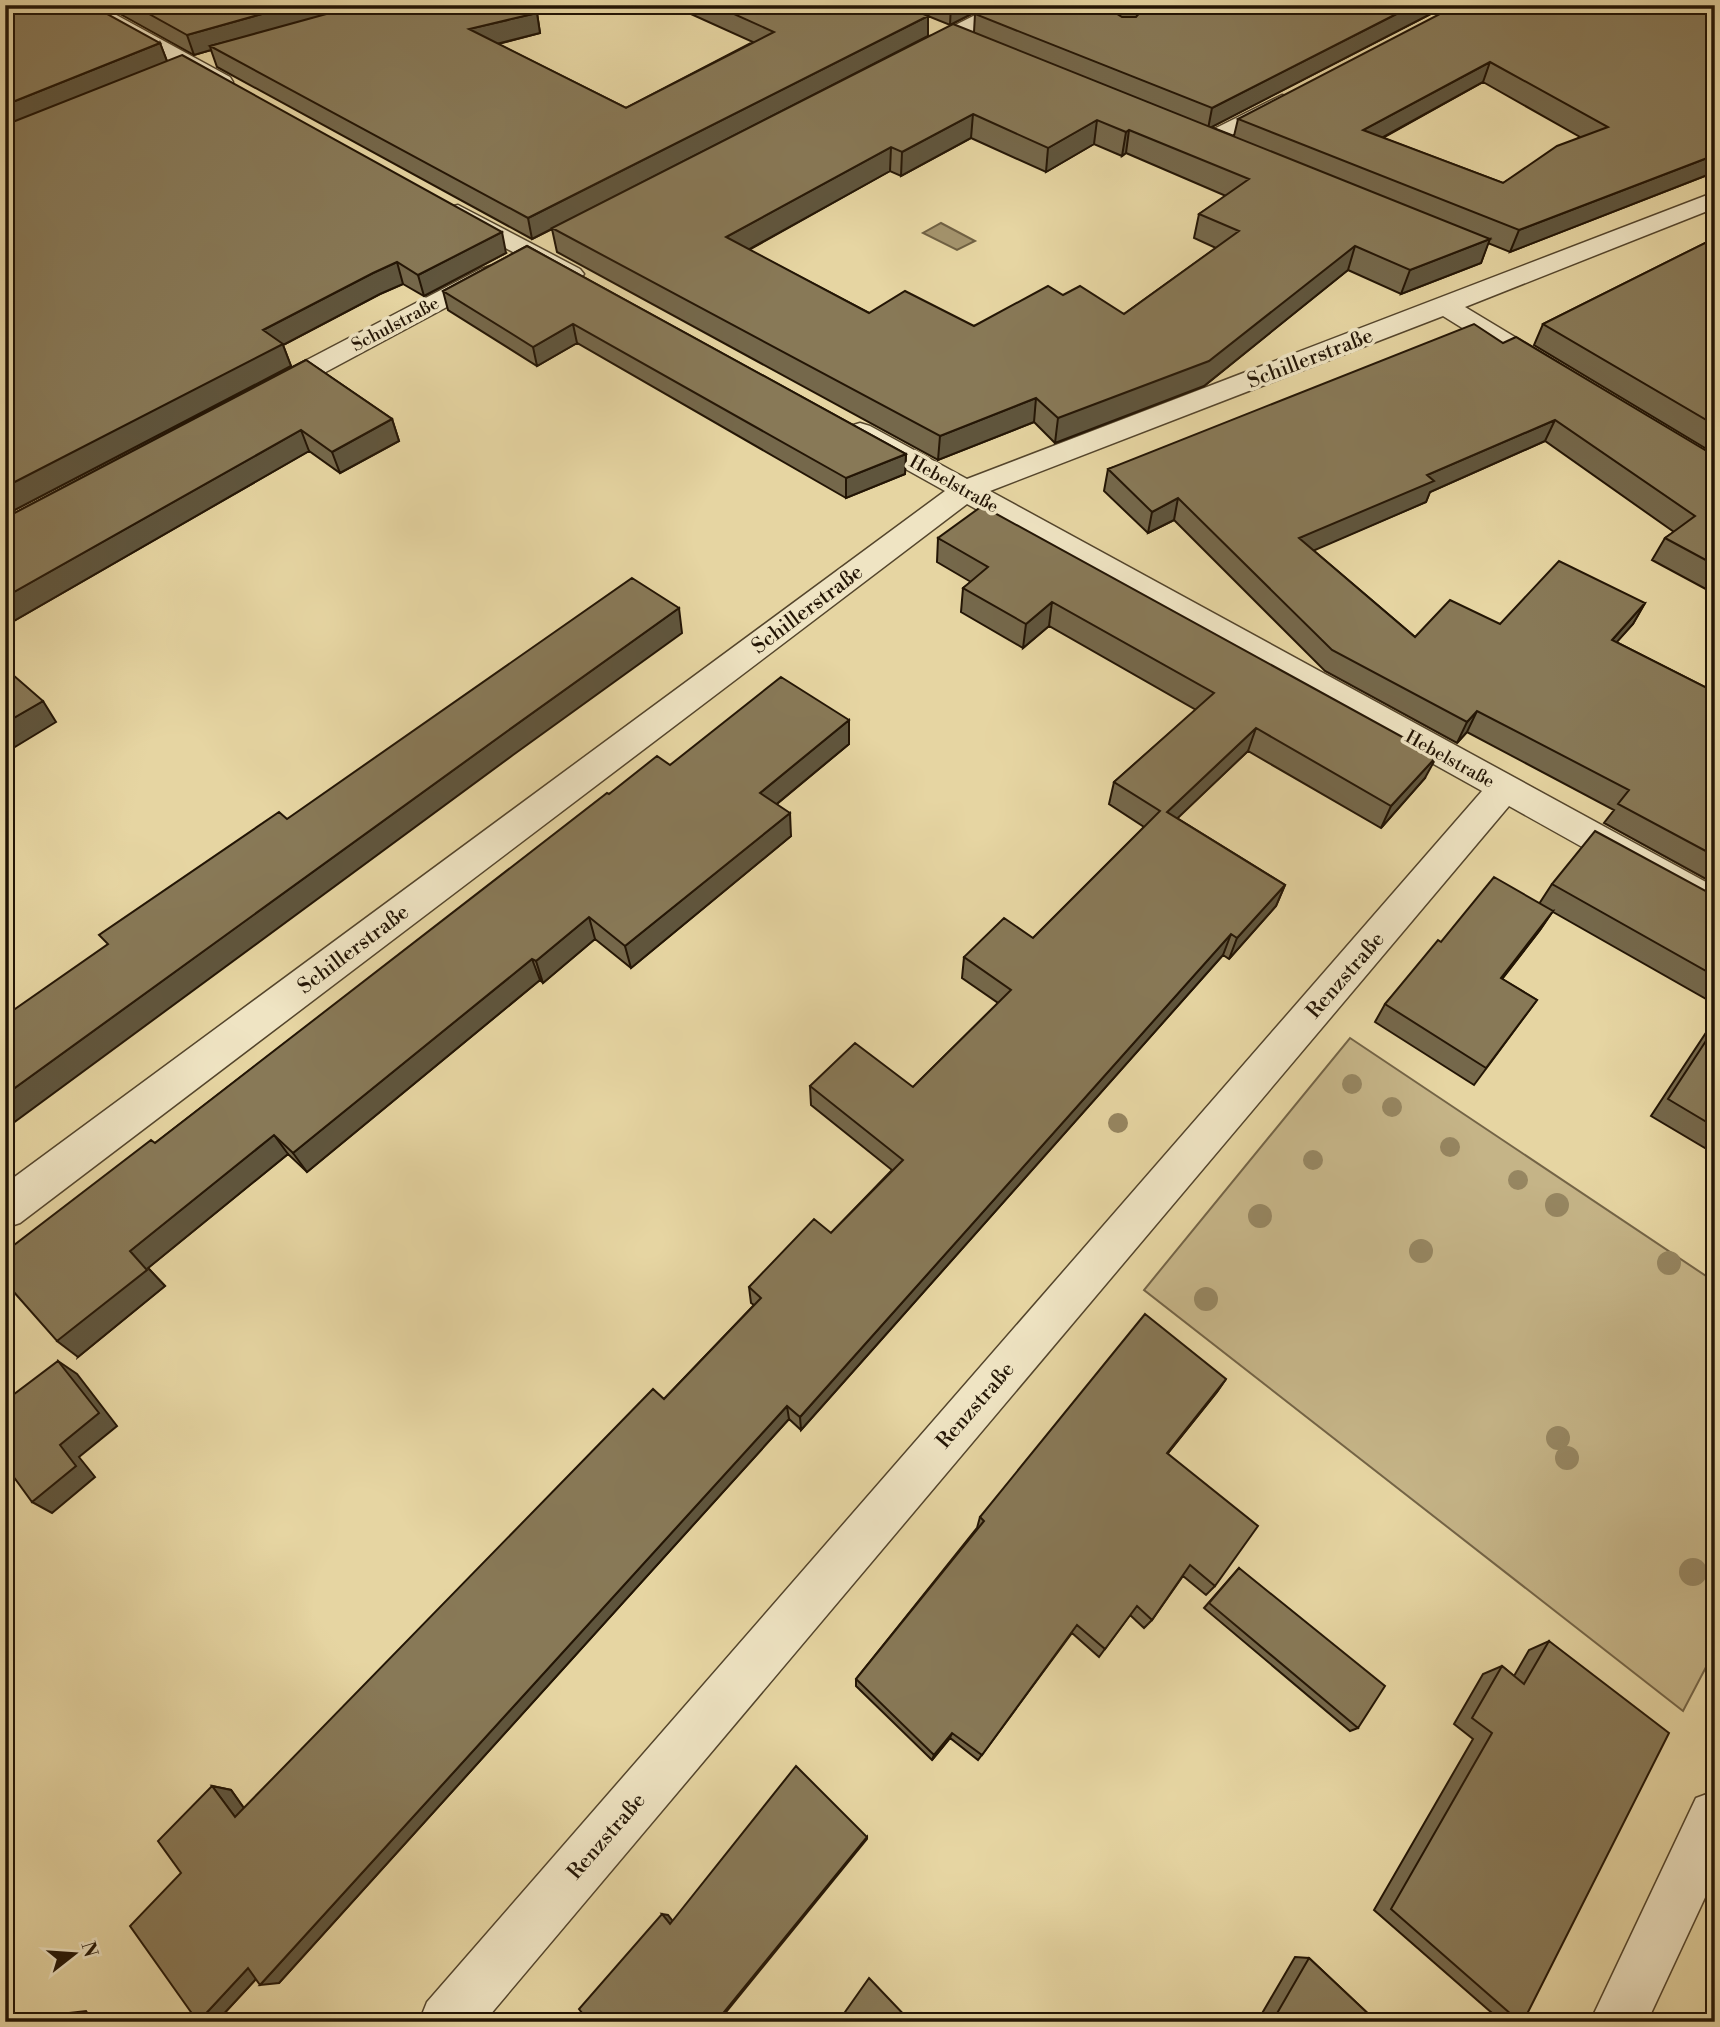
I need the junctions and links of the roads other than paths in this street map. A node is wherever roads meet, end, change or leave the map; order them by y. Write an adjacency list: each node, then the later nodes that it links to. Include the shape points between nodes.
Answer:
1 (82, 5): 8 (street)
2 (1011, 5): 4 (street)
3 (925, 26): 4 (street)
4 (950, 37): 5 (street); 6 (street)
5 (976, 47)
6 (901, 62)
7 (1296, 95): 10 (street)
8 (251, 98)
9 (1184, 130): 10 (street)
10 (1210, 140): 11 (street)
11 (1235, 150)
12 (434, 198): 14 (street)
13 (1715, 199): 16 (street, Schillerstraße, via 1516,266)
14 (544, 246): 15 (street); 18 (street, Schulstraße)
15 (592, 285)
16 (1445, 306): 17 (street); 20 (street, Schillerstraße)
17 (1574, 384)
18 (254, 400)
19 (833, 417): 20 (street, Hebelstraße)
20 (966, 490): 21 (street, Hebelstraße); 23 (street, Schillerstraße)
21 (1504, 789): 22 (street, Hebelstraße); 25 (street, Renzstraße)
22 (1715, 904)
23 (5, 1209)
24 (1715, 1817): 26 (street)
25 (447, 2022)
26 (1618, 2022)

